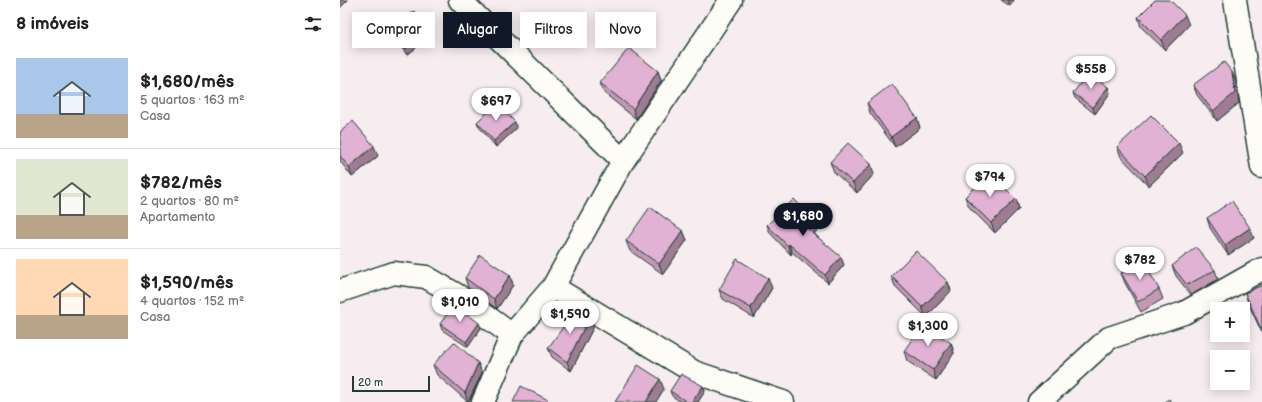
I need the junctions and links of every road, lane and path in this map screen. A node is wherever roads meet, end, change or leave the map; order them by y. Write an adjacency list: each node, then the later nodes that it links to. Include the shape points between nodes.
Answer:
1 (460, 0): 4 (street)
2 (731, 0): 4 (street)
3 (1235, 0): 5 (street)
4 (623, 161): 7 (street)
5 (1262, 167)
6 (1262, 269): 12 (street, via 1184,313 1109,338)
7 (553, 287): 9 (street); 11 (street, via 694,372)
8 (340, 291): 9 (street, via 394,273 426,277)
9 (512, 335): 10 (street)
10 (483, 402)
11 (783, 402)
12 (1039, 402)

